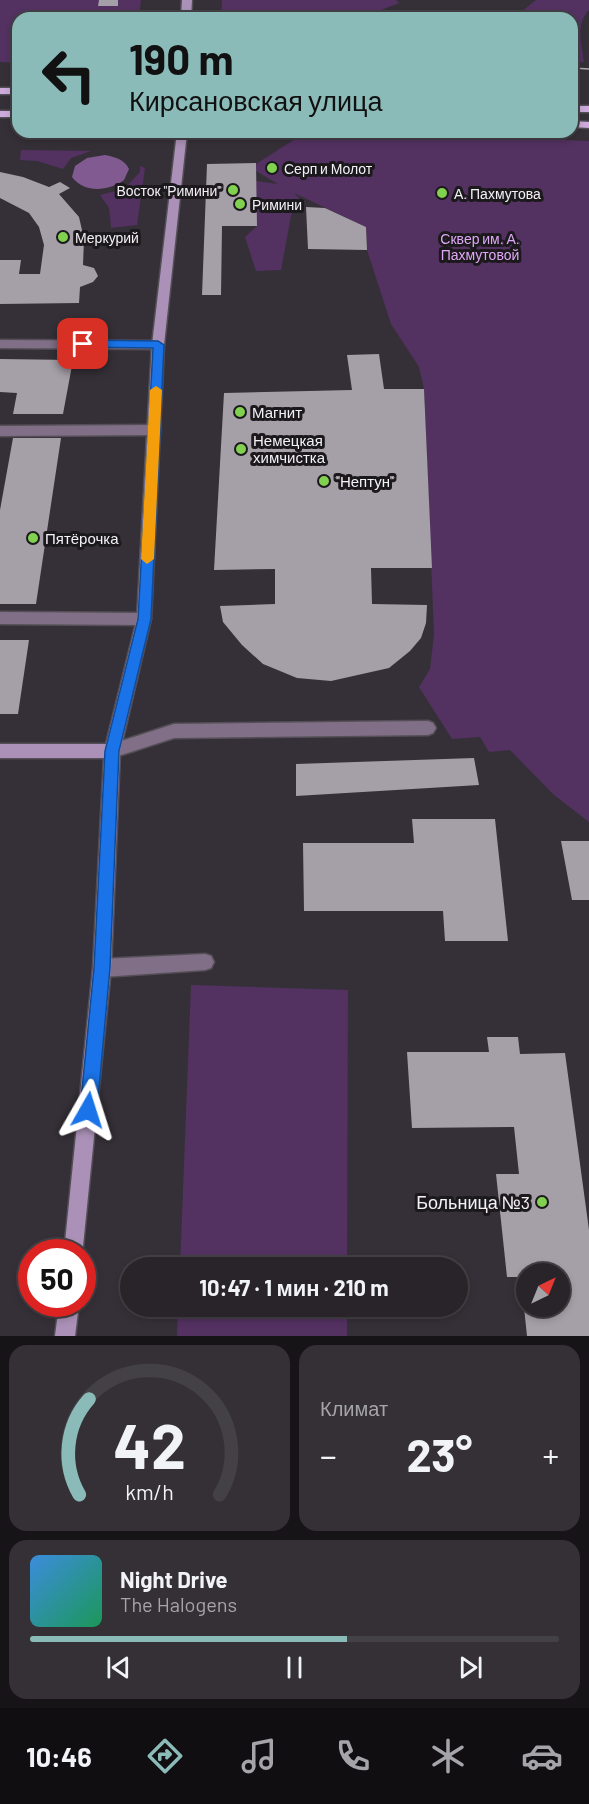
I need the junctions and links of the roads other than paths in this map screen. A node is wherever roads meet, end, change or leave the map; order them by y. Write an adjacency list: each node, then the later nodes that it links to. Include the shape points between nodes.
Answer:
1 (181, 138): 3 (main road)
2 (0, 344): 3 (street)
3 (158, 345): 4 (main road)
4 (154, 430): 5 (street); 7 (main road)
5 (0, 431)
6 (0, 618): 7 (street)
7 (144, 619): 10 (main road)
8 (428, 728): 10 (street, via 174,731)
9 (0, 751): 10 (main road)
10 (112, 751): 12 (main road)
11 (205, 962): 12 (street)
12 (102, 968): 13 (main road)
13 (75, 1239)
14 (68, 1317): 15 (main road)
15 (66, 1336)

